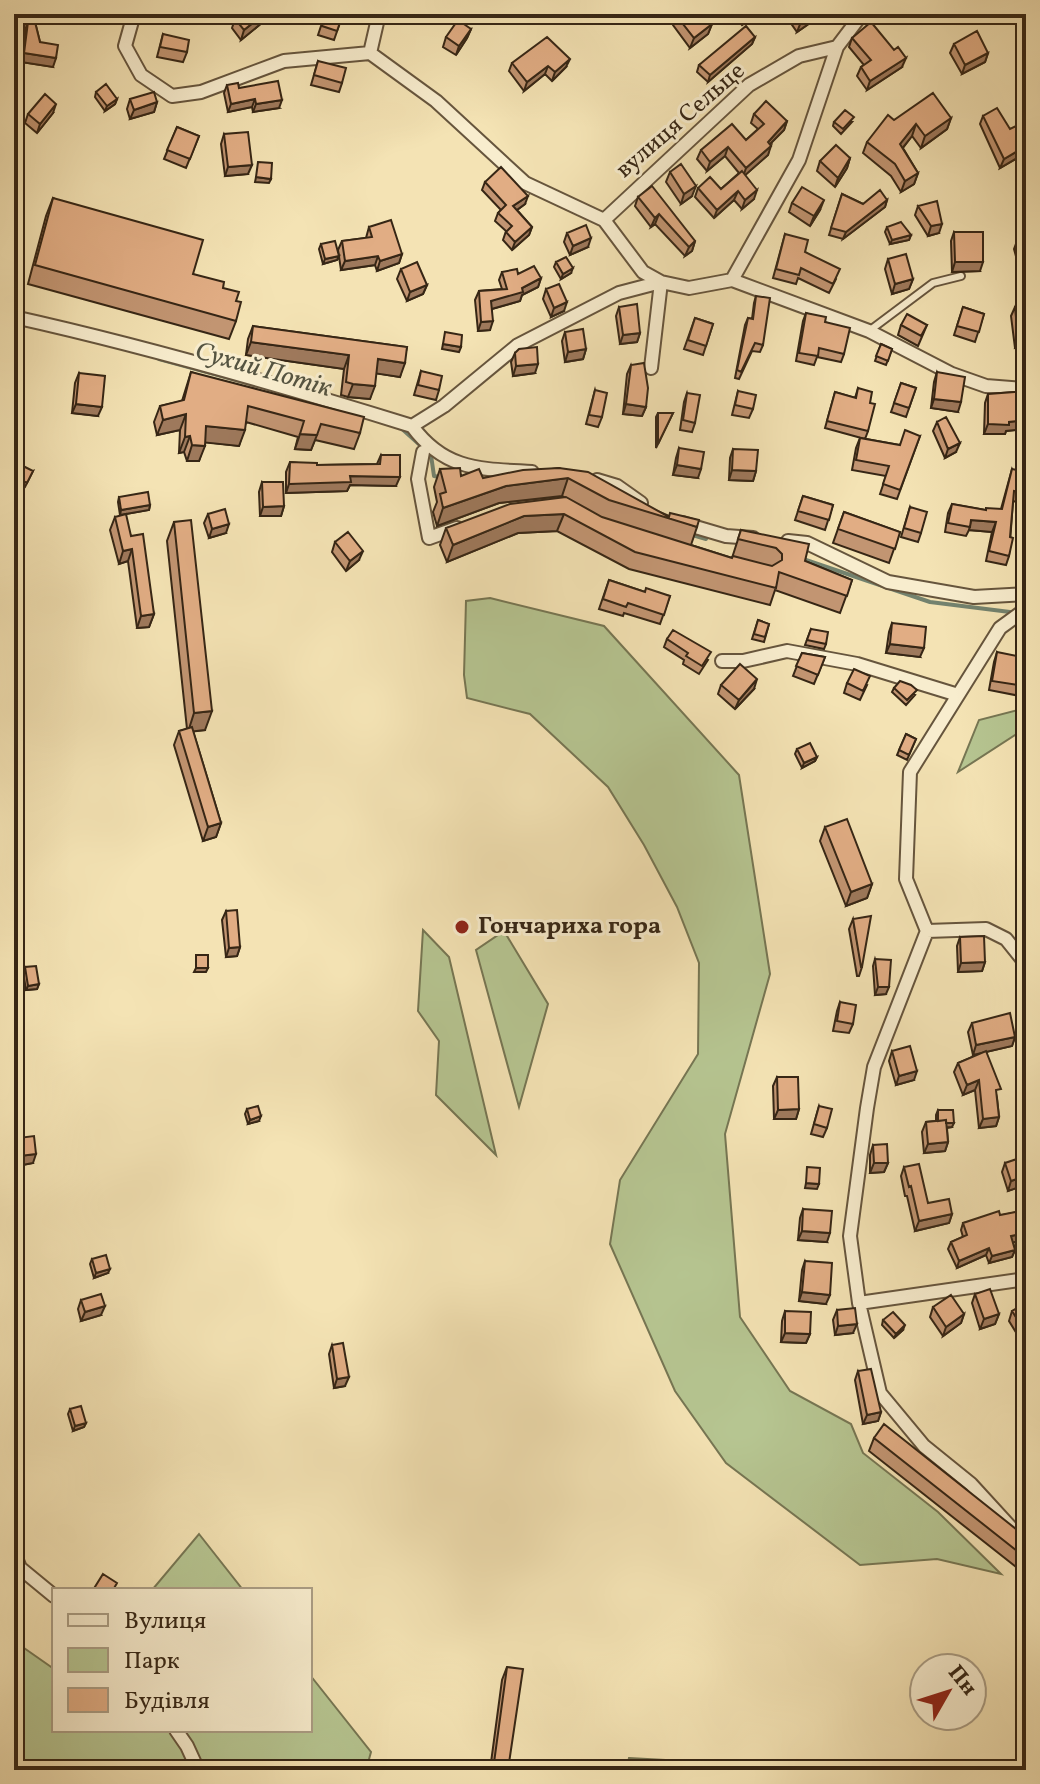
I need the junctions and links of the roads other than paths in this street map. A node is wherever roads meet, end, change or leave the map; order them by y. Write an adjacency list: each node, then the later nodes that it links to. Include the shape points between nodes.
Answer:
1 (134, 14): 5 (street, via 125,46 141,75 172,96 201,92 284,61)
2 (379, 14): 5 (street)
3 (862, 14): 4 (street)
4 (837, 47): 6 (street, вулиця Сельце, via 799,56 749,85); 8 (street, via 799,160)
5 (370, 53): 6 (street, via 436,101 525,183)
6 (604, 220): 9 (street, via 643,272)
7 (961, 276): 11 (lane, via 933,283)
8 (732, 280): 9 (street, via 689,288); 11 (street)
9 (661, 282): 12 (street); 14 (street, via 619,293 518,345)
10 (14, 317): 14 (street, via 110,338)
11 (869, 331): 13 (street, via 952,374 986,386)
12 (651, 368)
13 (1026, 389)
14 (412, 426): 16 (street, via 444,458 482,469)
15 (423, 452): 20 (street, via 418,479 429,538)
16 (552, 473)
17 (580, 474): 18 (street, via 617,486)
18 (650, 509)
19 (674, 521): 21 (street, via 726,536 807,543 888,582 974,597)
20 (473, 522)
21 (1026, 594)
22 (1026, 609): 24 (street, via 1000,628)
23 (722, 661): 24 (street, via 787,651 857,664)
24 (958, 695): 25 (street, via 910,772 906,879)
25 (927, 931): 26 (street, via 986,929 1006,939); 28 (street, via 874,1067 850,1236)
26 (1026, 964)
27 (1026, 1279): 28 (street)
28 (859, 1303): 29 (street, via 880,1393 924,1446 971,1484)
29 (1026, 1544)
30 (14, 1553): 31 (street, via 20,1568)
31 (52, 1594)
32 (177, 1732): 33 (street)
33 (198, 1770)

